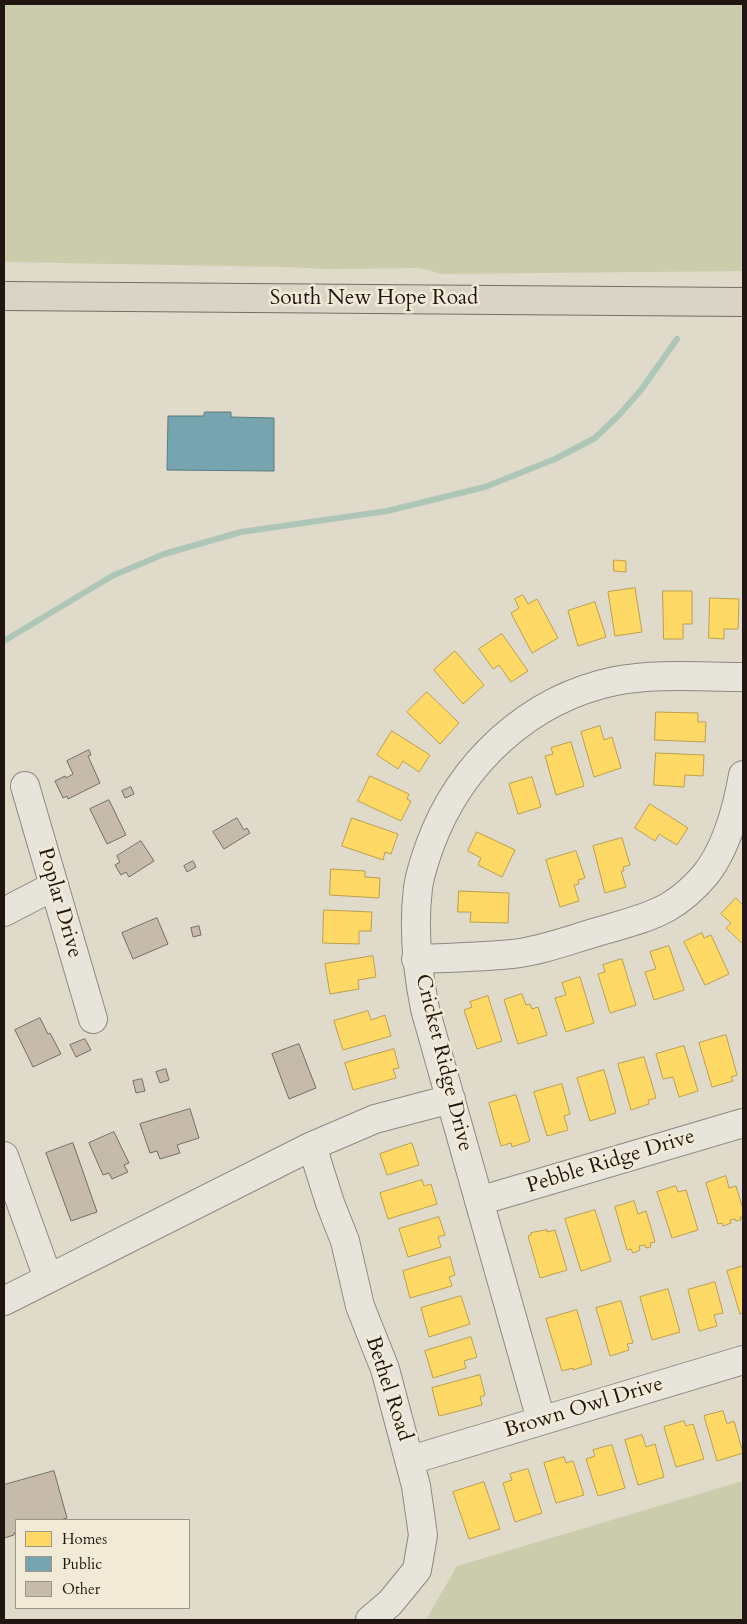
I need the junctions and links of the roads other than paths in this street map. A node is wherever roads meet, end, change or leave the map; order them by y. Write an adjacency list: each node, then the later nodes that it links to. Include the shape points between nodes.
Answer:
1 (4, 296): 2 (main road, South New Hope Road)
2 (743, 302)
3 (743, 677): 8 (street, Cricket Ridge Drive, via 644,677 614,682 556,701 508,734 475,765 434,832 418,886)
4 (743, 775): 8 (street, via 719,853 694,886 668,907 636,920 526,952)
5 (25, 786): 6 (street, Poplar Drive)
6 (54, 886): 7 (street); 9 (street, Poplar Drive)
7 (4, 912)
8 (416, 959): 10 (street, Cricket Ridge Drive, via 425,1009)
9 (93, 1019)
10 (451, 1099): 12 (street, via 375,1119); 14 (street, Cricket Ridge Drive)
11 (743, 1123): 14 (street, Pebble Ridge Drive)
12 (312, 1146): 15 (street); 20 (street, Bethel Road, via 345,1241 360,1306 385,1369 414,1478 423,1535 417,1570 390,1603)
13 (4, 1156): 15 (street)
14 (478, 1201): 18 (street, Cricket Ridge Drive)
15 (48, 1278): 16 (street)
16 (4, 1301)
17 (743, 1360): 18 (street, Brown Owl Drive)
18 (541, 1420): 19 (street, Brown Owl Drive)
19 (424, 1456)
20 (370, 1620)

